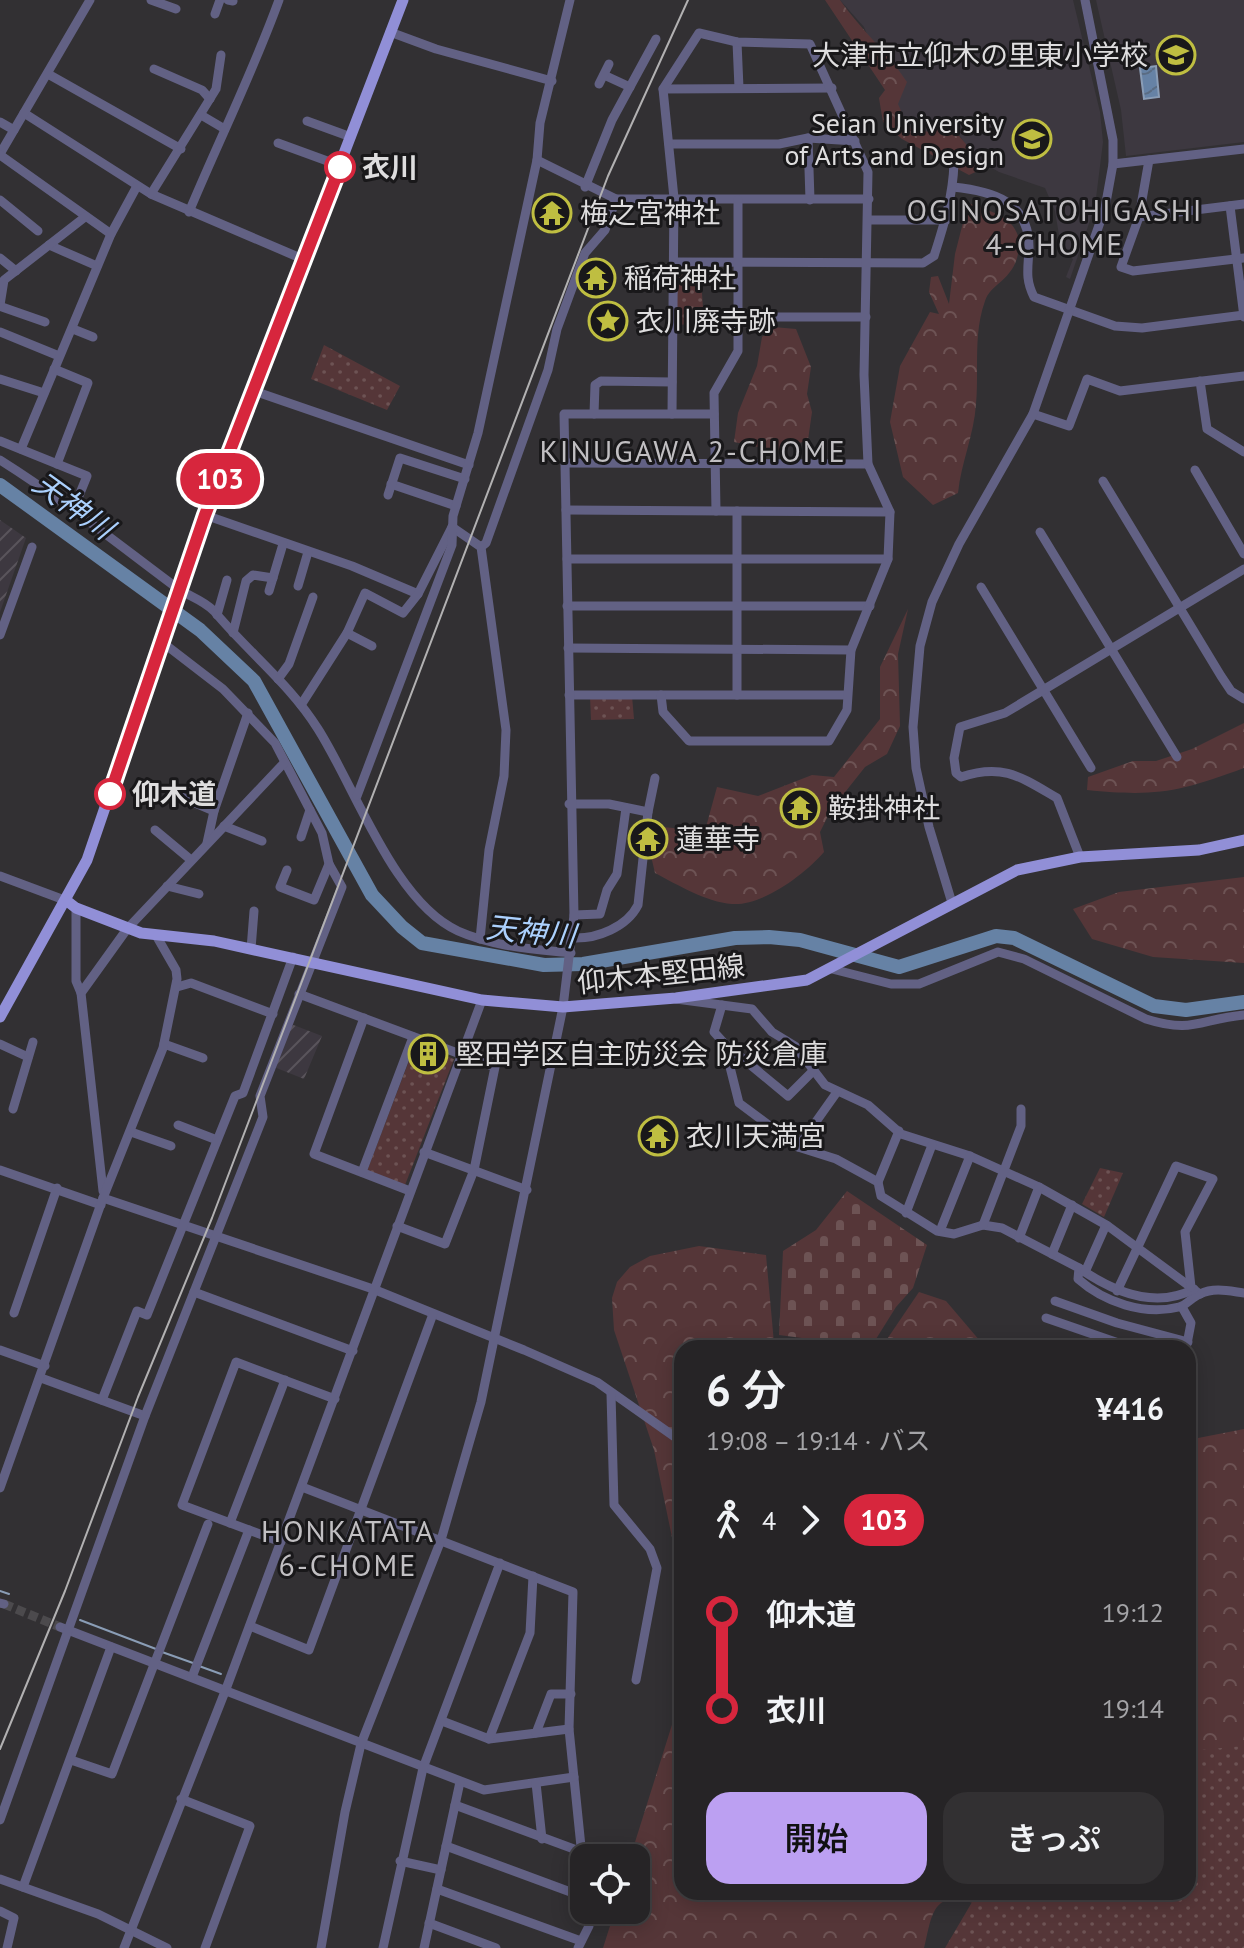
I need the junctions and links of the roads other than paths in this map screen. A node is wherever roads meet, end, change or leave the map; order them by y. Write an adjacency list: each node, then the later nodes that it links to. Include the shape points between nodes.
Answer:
1 (90, 0): 16 (street)
2 (151, 0): 8 (street)
3 (220, 0): 9 (street)
4 (279, 0): 27 (street, via 252,73)
5 (403, 0): 10 (main road)
6 (570, 0): 17 (street)
7 (1085, 0): 40 (street, via 1110,110)
8 (176, 9)
9 (215, 14)
10 (390, 32): 17 (street); 29 (main road)
11 (656, 39): 18 (street)
12 (737, 42): 19 (street); 20 (street, via 810,44); 21 (street, via 699,33)
13 (221, 55): 22 (street)
14 (609, 64): 18 (street, via 601,80)
15 (154, 69): 22 (street, via 202,90)
16 (48, 74): 23 (street); 34 (street)
17 (552, 81): 37 (street)
18 (630, 87): 43 (street)
19 (739, 88): 20 (street); 21 (street)
20 (832, 88): 31 (street)
21 (663, 89): 33 (street)
22 (210, 99): 24 (street)
23 (24, 113): 28 (street); 42 (street)
24 (201, 115): 27 (street); 34 (street)
25 (307, 121): 29 (street)
26 (0, 122): 28 (street)
27 (223, 128): 54 (street)
28 (14, 130): 36 (street)
29 (351, 137): 41 (main road)
30 (808, 138): 31 (street); 33 (street, via 779,144); 51 (street)
31 (855, 141): 48 (street, via 868,172)
32 (278, 143): 41 (street)
33 (669, 144): 46 (street)
34 (181, 149): 45 (street)
35 (1244, 149): 38 (street)
36 (0, 154): 55 (street)
37 (537, 160): 43 (street); 99 (street)
38 (1149, 160): 40 (street); 56 (street)
39 (954, 163): 44 (street)
40 (1113, 164): 71 (street, via 1105,208)
41 (341, 166): 64 (main road)
42 (137, 186): 45 (street); 60 (street)
43 (585, 187): 47 (street)
44 (953, 187): 58 (street); 71 (street, via 1001,196 1016,208 1028,234 1027,283 1034,297)
45 (151, 194): 54 (street)
46 (674, 198): 47 (street); 50 (street); 67 (street)
47 (616, 199): 116 (street, via 605,230 585,253 503,499)
48 (869, 199): 51 (street); 57 (street)
49 (0, 200): 59 (street)
50 (738, 200): 51 (street); 65 (street)
51 (810, 200)
52 (1244, 204): 53 (street)
53 (1230, 206): 56 (street); 63 (street)
54 (189, 212): 64 (street)
55 (85, 217): 60 (street); 61 (street)
56 (1139, 217): 63 (street, via 1121,267 1133,271)
57 (869, 220): 58 (street); 66 (street)
58 (946, 220): 66 (street, via 934,256 923,263)
59 (38, 231)
60 (111, 234): 68 (street)
61 (49, 245): 68 (street); 69 (street)
62 (0, 258): 69 (street)
63 (1240, 259): 72 (street)
64 (305, 260): 85 (main road)
65 (738, 261): 66 (street); 67 (street); 73 (street)
66 (868, 261): 74 (street)
67 (674, 262): 84 (street)
68 (97, 266): 76 (street)
69 (16, 271): 70 (street, via 4,280)
70 (1, 306): 75 (street)
71 (1070, 311): 72 (street, via 1115,326 1142,328); 90 (street)
72 (1244, 316)
73 (739, 317): 74 (street); 89 (street, via 738,351 716,383)
74 (866, 317): 98 (street)
75 (45, 322)
76 (73, 329): 78 (street); 79 (street)
77 (0, 332): 79 (street)
78 (93, 337)
79 (59, 356): 80 (street)
80 (54, 369): 86 (street); 97 (street, via 88,383)
81 (1244, 376): 83 (street)
82 (0, 379): 86 (street)
83 (1200, 381): 90 (street, via 1120,391 1087,379 1069,426); 93 (street, via 1207,429)
84 (672, 382): 87 (street, via 601,381 595,385); 88 (street)
85 (254, 391): 99 (street); 111 (main road)
86 (44, 393): 92 (street)
87 (594, 414): 88 (street); 95 (street, via 564,414)
88 (672, 414): 89 (street)
89 (714, 414): 96 (street)
90 (1033, 414): 178 (street, via 959,544 932,602 920,646 913,727 916,768)
91 (0, 441): 92 (street)
92 (21, 449): 97 (street)
93 (1244, 452)
94 (0, 460): 106 (street)
95 (565, 463): 96 (street); 107 (street)
96 (715, 463): 98 (street); 108 (street)
97 (57, 464): 106 (street, via 87,476)
98 (868, 464): 110 (street)
99 (469, 465): 101 (street)
100 (1195, 470): 118 (street)
101 (465, 479): 103 (street, via 400,458); 105 (street)
102 (1103, 481): 134 (street)
103 (391, 484): 104 (street); 105 (street)
104 (388, 495)
105 (456, 506): 112 (street)
106 (74, 508): 128 (street)
107 (566, 510): 108 (street); 119 (street)
108 (716, 511): 109 (street)
109 (737, 511): 110 (street); 120 (street)
110 (890, 512): 121 (street)
111 (205, 515): 114 (street); 128 (main road)
112 (452, 527): 116 (street); 129 (street); 158 (street, via 445,571)
113 (1040, 532): 143 (street)
114 (283, 544): 117 (street); 123 (street)
115 (32, 547): 138 (street)
116 (481, 547): 185 (street, via 506,730)
117 (308, 552): 125 (street); 129 (street)
118 (1244, 554)
119 (567, 559): 120 (street); 131 (street)
120 (737, 559): 121 (street); 132 (street)
121 (888, 559): 133 (street)
122 (1244, 569): 134 (street)
123 (273, 578): 127 (street); 136 (street, via 253,575 246,581)
124 (227, 580): 135 (street)
125 (298, 586)
126 (981, 587): 146 (street)
127 (269, 591)
128 (178, 594): 135 (street, via 201,599); 139 (main road)
129 (418, 594): 137 (street, via 403,613 365,593)
130 (313, 597): 145 (street, via 289,664)
131 (567, 606): 132 (street); 141 (street)
132 (737, 606): 133 (street); 142 (street)
133 (870, 606): 144 (street)
134 (1181, 608): 143 (street); 151 (street, via 1231,691)
135 (217, 615): 136 (street)
136 (233, 633): 145 (street)
137 (347, 633): 140 (street); 152 (street)
138 (0, 635)
139 (163, 638): 153 (street); 179 (main road)
140 (372, 646)
141 (568, 648): 142 (street); 147 (street)
142 (737, 649): 144 (street); 149 (street)
143 (1111, 649): 146 (street); 154 (street)
144 (851, 650): 150 (street)
145 (278, 679): 152 (street)
146 (1043, 691): 156 (street); 171 (street, via 1005,713 960,727 954,767 961,777 1002,770 1057,798)
147 (569, 695): 148 (street); 160 (street)
148 (661, 695): 149 (street); 150 (street, via 663,712 689,741 829,741 847,710)
149 (737, 695): 150 (street)
150 (845, 695)
151 (1244, 699)
152 (301, 705): 158 (street)
153 (248, 713): 155 (street, via 275,743); 163 (street)
154 (1177, 757)
155 (284, 763): 162 (street); 165 (street)
156 (1091, 768)
157 (655, 778): 164 (street)
158 (357, 796): 185 (street, via 416,896 446,924)
159 (181, 797): 163 (street)
160 (569, 804): 161 (street); 181 (street)
161 (626, 808): 164 (street); 181 (street, via 617,874 600,914)
162 (310, 810): 167 (street); 173 (street)
163 (214, 811): 170 (street)
164 (648, 812): 184 (street, via 638,905 631,919 590,939)
165 (224, 826): 169 (street); 170 (street)
166 (155, 830): 172 (street)
167 (301, 837)
168 (1244, 840): 171 (main road, 仰木本堅田線, via 1199,850)
169 (262, 841)
170 (207, 843): 172 (street)
171 (1080, 857): 178 (main road, 仰木本堅田線, via 1017,870)
172 (191, 860): 176 (street)
173 (329, 864): 174 (street, via 314,900 280,887); 189 (street, via 342,887)
174 (287, 870)
175 (0, 876): 179 (street)
176 (167, 886): 177 (street); 182 (street)
177 (199, 894)
178 (952, 903): 190 (main road, 仰木本堅田線)
179 (71, 905): 182 (main road, 仰木本堅田線); 192 (street); 200 (main road)
180 (254, 911): 186 (street)
181 (574, 915): 184 (street)
182 (127, 929): 183 (main road, 仰木本堅田線); 192 (street)
183 (157, 937): 186 (main road, 仰木本堅田線); 191 (street, via 176,970)
184 (573, 938): 188 (street)
185 (480, 939): 188 (street)
186 (251, 949): 187 (main road, 仰木本堅田線)
187 (293, 957): 189 (main road, 仰木本堅田線); 198 (street)
188 (570, 958): 197 (street)
189 (313, 961): 193 (street); 195 (main road, 仰木本堅田線, via 350,974)
190 (832, 969): 194 (main road, 仰木本堅田線, via 787,985); 199 (street, via 891,984 919,984 998,952 1024,959 1166,1026 1183,1028)
191 (177, 987): 198 (street, via 191,983); 206 (street)
192 (81, 993): 232 (street, via 100,1137)
193 (299, 994): 201 (street); 240 (street, via 260,1096 263,1117)
194 (676, 998): 196 (street); 197 (main road, 仰木本堅田線)
195 (482, 1000): 197 (main road, 仰木本堅田線); 207 (street)
196 (722, 1005): 204 (street, via 714,1032); 210 (street, via 752,1009)
197 (563, 1007): 230 (street)
198 (273, 1014): 217 (street, via 243,1093 235,1096)
199 (1244, 1015)
200 (0, 1017)
201 (364, 1018): 202 (street); 226 (street, via 314,1154)
202 (413, 1037): 207 (street); 226 (street)
203 (33, 1042): 208 (street)
204 (724, 1043): 210 (street, via 788,1096); 220 (street, via 739,1103)
205 (0, 1044): 208 (street)
206 (164, 1044): 209 (street); 216 (street)
207 (461, 1055): 221 (street); 224 (street, via 495,1067)
208 (28, 1057): 212 (street)
209 (203, 1058)
210 (814, 1070): 211 (street)
211 (837, 1092): 215 (street, via 868,1105); 220 (street)
212 (13, 1109)
213 (1021, 1109): 225 (street)
214 (178, 1125): 217 (street)
215 (899, 1131): 218 (street); 227 (street)
216 (131, 1132): 219 (street); 232 (street)
217 (217, 1140): 235 (street)
218 (932, 1145): 222 (street); 234 (street)
219 (171, 1146)
220 (798, 1147): 227 (street, via 836,1159)
221 (424, 1152): 224 (street); 231 (street)
222 (970, 1156): 225 (street); 239 (street)
223 (0, 1170): 229 (street)
224 (474, 1170): 230 (street); 238 (street, via 445,1244)
225 (1007, 1171): 228 (street); 236 (street)
226 (362, 1172): 231 (street)
227 (878, 1182): 234 (street, via 881,1196)
228 (1039, 1187): 233 (street); 241 (street)
229 (57, 1188): 232 (street); 253 (street)
230 (527, 1190): 257 (street)
231 (410, 1191): 238 (street)
232 (102, 1201): 235 (street); 264 (street)
233 (1072, 1205): 237 (street); 243 (street)
234 (906, 1213): 239 (street)
235 (183, 1225): 240 (street); 269 (street, via 147,1315 137,1311)
236 (983, 1225): 239 (street, via 954,1234); 241 (street)
237 (1106, 1225): 242 (street); 244 (street)
238 (397, 1226): 245 (street)
239 (940, 1231)
240 (215, 1237): 245 (street); 248 (street)
241 (1019, 1238): 243 (street)
242 (1137, 1247): 246 (street); 246 (street, via 1176,1166 1213,1179 1185,1232); 247 (street)
243 (1052, 1254): 244 (street)
244 (1082, 1270): 247 (street); 251 (street, via 1078,1279)
245 (373, 1289): 254 (street); 263 (street)
246 (1195, 1290): 247 (street, via 1175,1299); 249 (street); 252 (street)
247 (1117, 1291)
248 (194, 1292): 263 (street); 270 (street)
249 (1244, 1293)
250 (1055, 1301): 256 (street)
251 (1121, 1304): 252 (street); 256 (street)
252 (1182, 1307): 261 (street, via 1191,1323)
253 (14, 1313)
254 (433, 1314): 257 (street); 276 (street)
255 (1046, 1318): 258 (street)
256 (1117, 1323): 259 (street); 260 (street)
257 (495, 1338): 267 (street, via 597,1382); 280 (street, via 473,1436)
258 (1099, 1340)
259 (1112, 1340)
260 (1171, 1340)
261 (1188, 1340)
262 (0, 1350): 264 (street)
263 (353, 1351): 268 (street)
264 (45, 1366): 265 (street)
265 (41, 1378): 269 (street); 273 (street)
266 (285, 1380): 268 (street); 277 (street); 277 (street, via 236,1362 182,1505)
267 (611, 1394): 271 (street, via 661,1424); 289 (street, via 614,1505 650,1549 657,1568)
268 (335, 1399): 274 (street)
269 (102, 1400): 270 (street)
270 (145, 1416): 285 (street)
271 (674, 1439)
272 (0, 1455): 273 (street)
273 (11, 1459): 275 (street)
274 (302, 1487): 276 (street); 281 (street)
275 (0, 1488)
276 (360, 1510): 280 (street); 284 (street, via 309,1650)
277 (230, 1523): 279 (street)
278 (208, 1524): 287 (street)
279 (249, 1530): 281 (street); 288 (street)
280 (441, 1540): 282 (street); 296 (street)
281 (281, 1542): 284 (street)
282 (500, 1563): 283 (street); 292 (street)
283 (533, 1576): 291 (street, via 573,1592); 295 (street, via 530,1633)
284 (250, 1626): 290 (street)
285 (65, 1629): 286 (street); 304 (street)
286 (111, 1647): 287 (street); 297 (street)
287 (155, 1663): 288 (street); 297 (street, via 112,1774)
288 (192, 1677): 290 (street)
289 (636, 1680)
290 (226, 1689): 296 (street); 302 (street)
291 (571, 1694): 293 (street); 294 (street, via 551,1694)
292 (442, 1721): 295 (street); 298 (street)
293 (569, 1729): 294 (street); 299 (street)
294 (536, 1733): 295 (street)
295 (489, 1739)
296 (361, 1744): 298 (street); 325 (street)
297 (71, 1760): 312 (street)
298 (423, 1768): 300 (street); 309 (street)
299 (574, 1777): 301 (street); 306 (street)
300 (460, 1782): 301 (street, via 484,1790); 303 (street)
301 (536, 1783): 305 (street)
302 (181, 1799): 318 (street); 324 (street, via 250,1826)
303 (455, 1805): 305 (street); 307 (street)
304 (0, 1820)
305 (542, 1839): 308 (street)
306 (581, 1844)
307 (446, 1846): 310 (street); 314 (street)
308 (570, 1848)
309 (400, 1861): 310 (street); 320 (street)
310 (441, 1870): 313 (street)
311 (0, 1879): 312 (street)
312 (23, 1887): 318 (street)
313 (437, 1889): 316 (street); 319 (street)
314 (570, 1892)
315 (0, 1911): 321 (street, via 14,1918)
316 (429, 1923): 326 (street); 327 (street)
317 (589, 1924): 319 (street)
318 (130, 1931): 322 (street); 323 (street)
319 (580, 1945)
320 (384, 1947)
321 (7, 1948)
322 (124, 1948)
323 (167, 1948)
324 (205, 1948)
325 (321, 1948)
326 (424, 1948)
327 (496, 1948)

